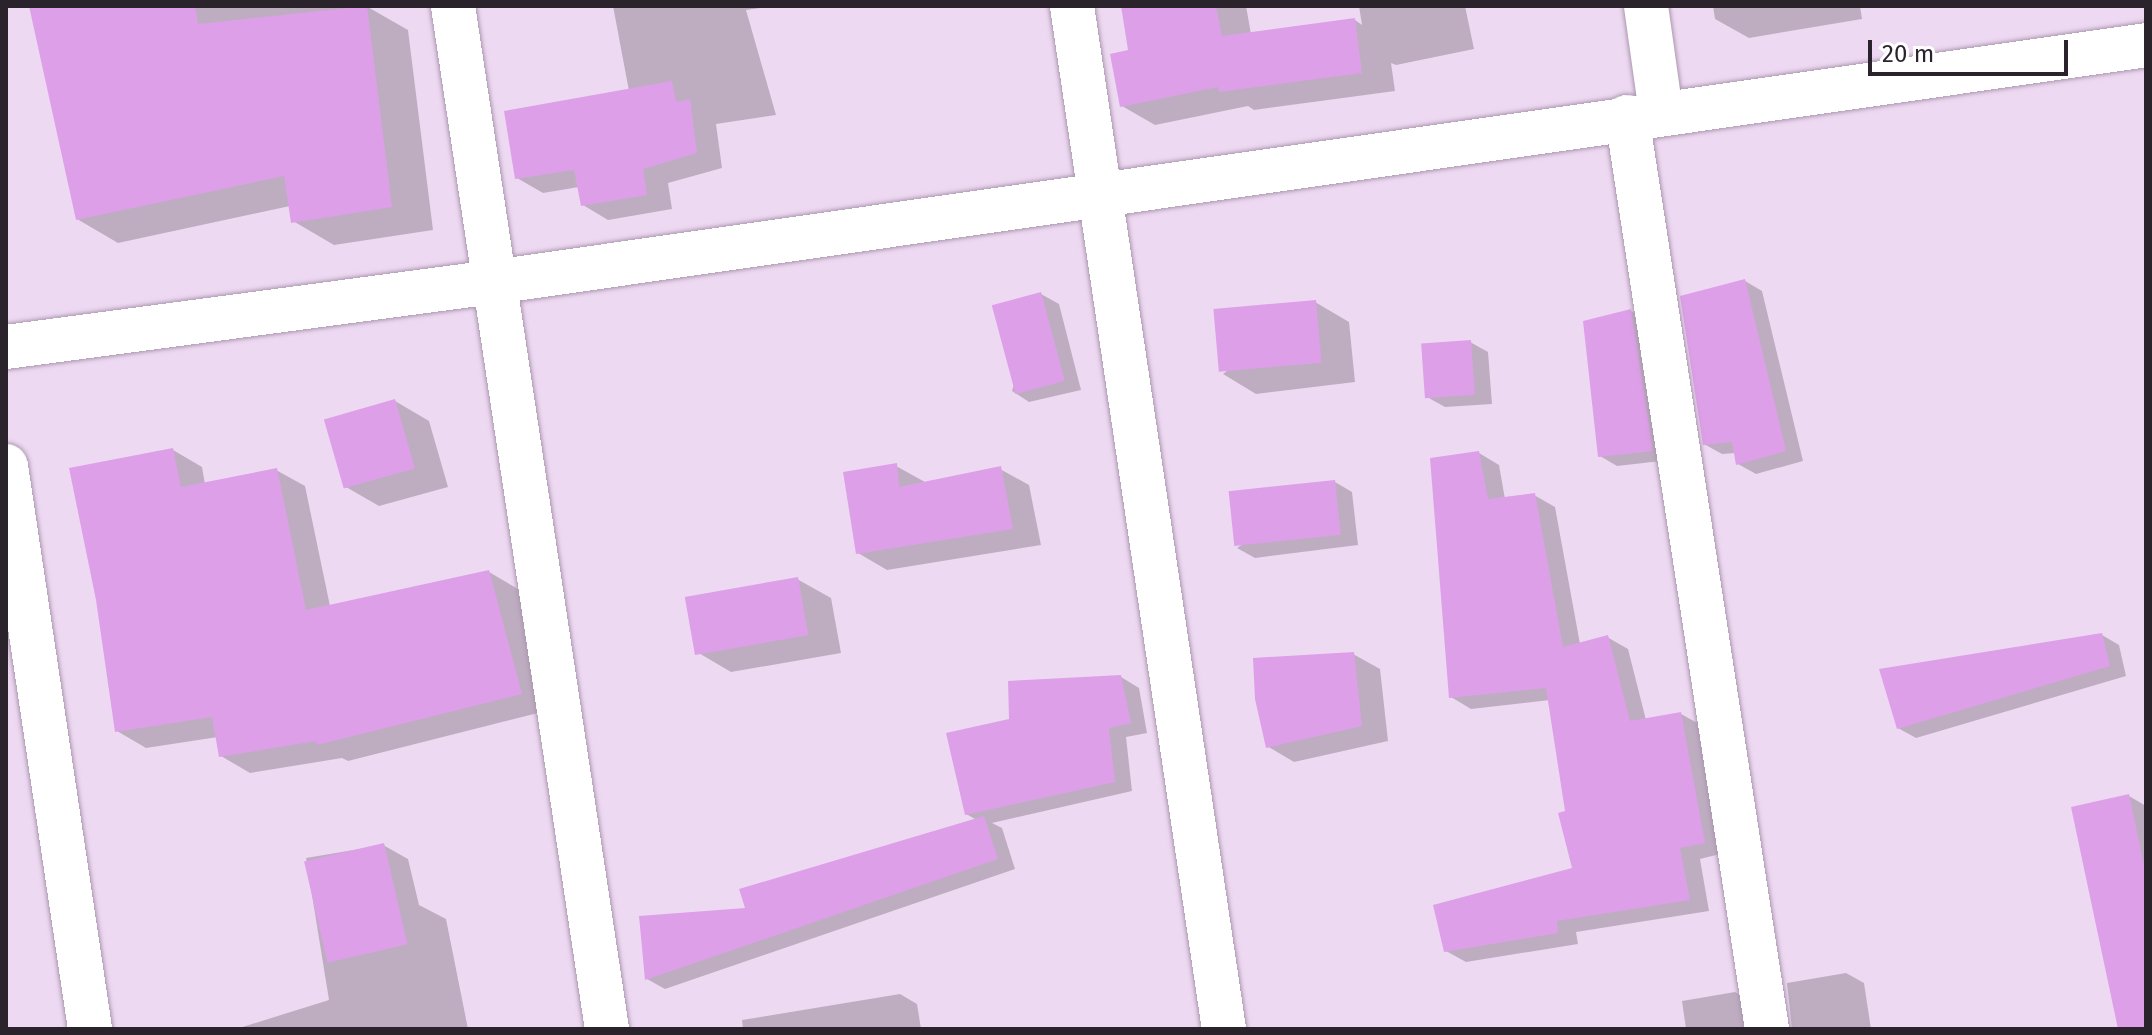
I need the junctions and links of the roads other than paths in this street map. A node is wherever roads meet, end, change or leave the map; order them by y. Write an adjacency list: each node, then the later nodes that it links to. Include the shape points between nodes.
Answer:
1 (453, 6): 7 (street)
2 (1072, 6): 6 (street)
3 (1646, 6): 5 (street)
4 (2146, 45): 5 (street)
5 (1644, 115): 6 (street); 13 (street)
6 (1102, 195): 7 (street); 12 (street)
7 (494, 282): 8 (street); 11 (street)
8 (6, 347)
9 (6, 466): 10 (street)
10 (90, 1029)
11 (607, 1029)
12 (1224, 1029)
13 (1767, 1029)

